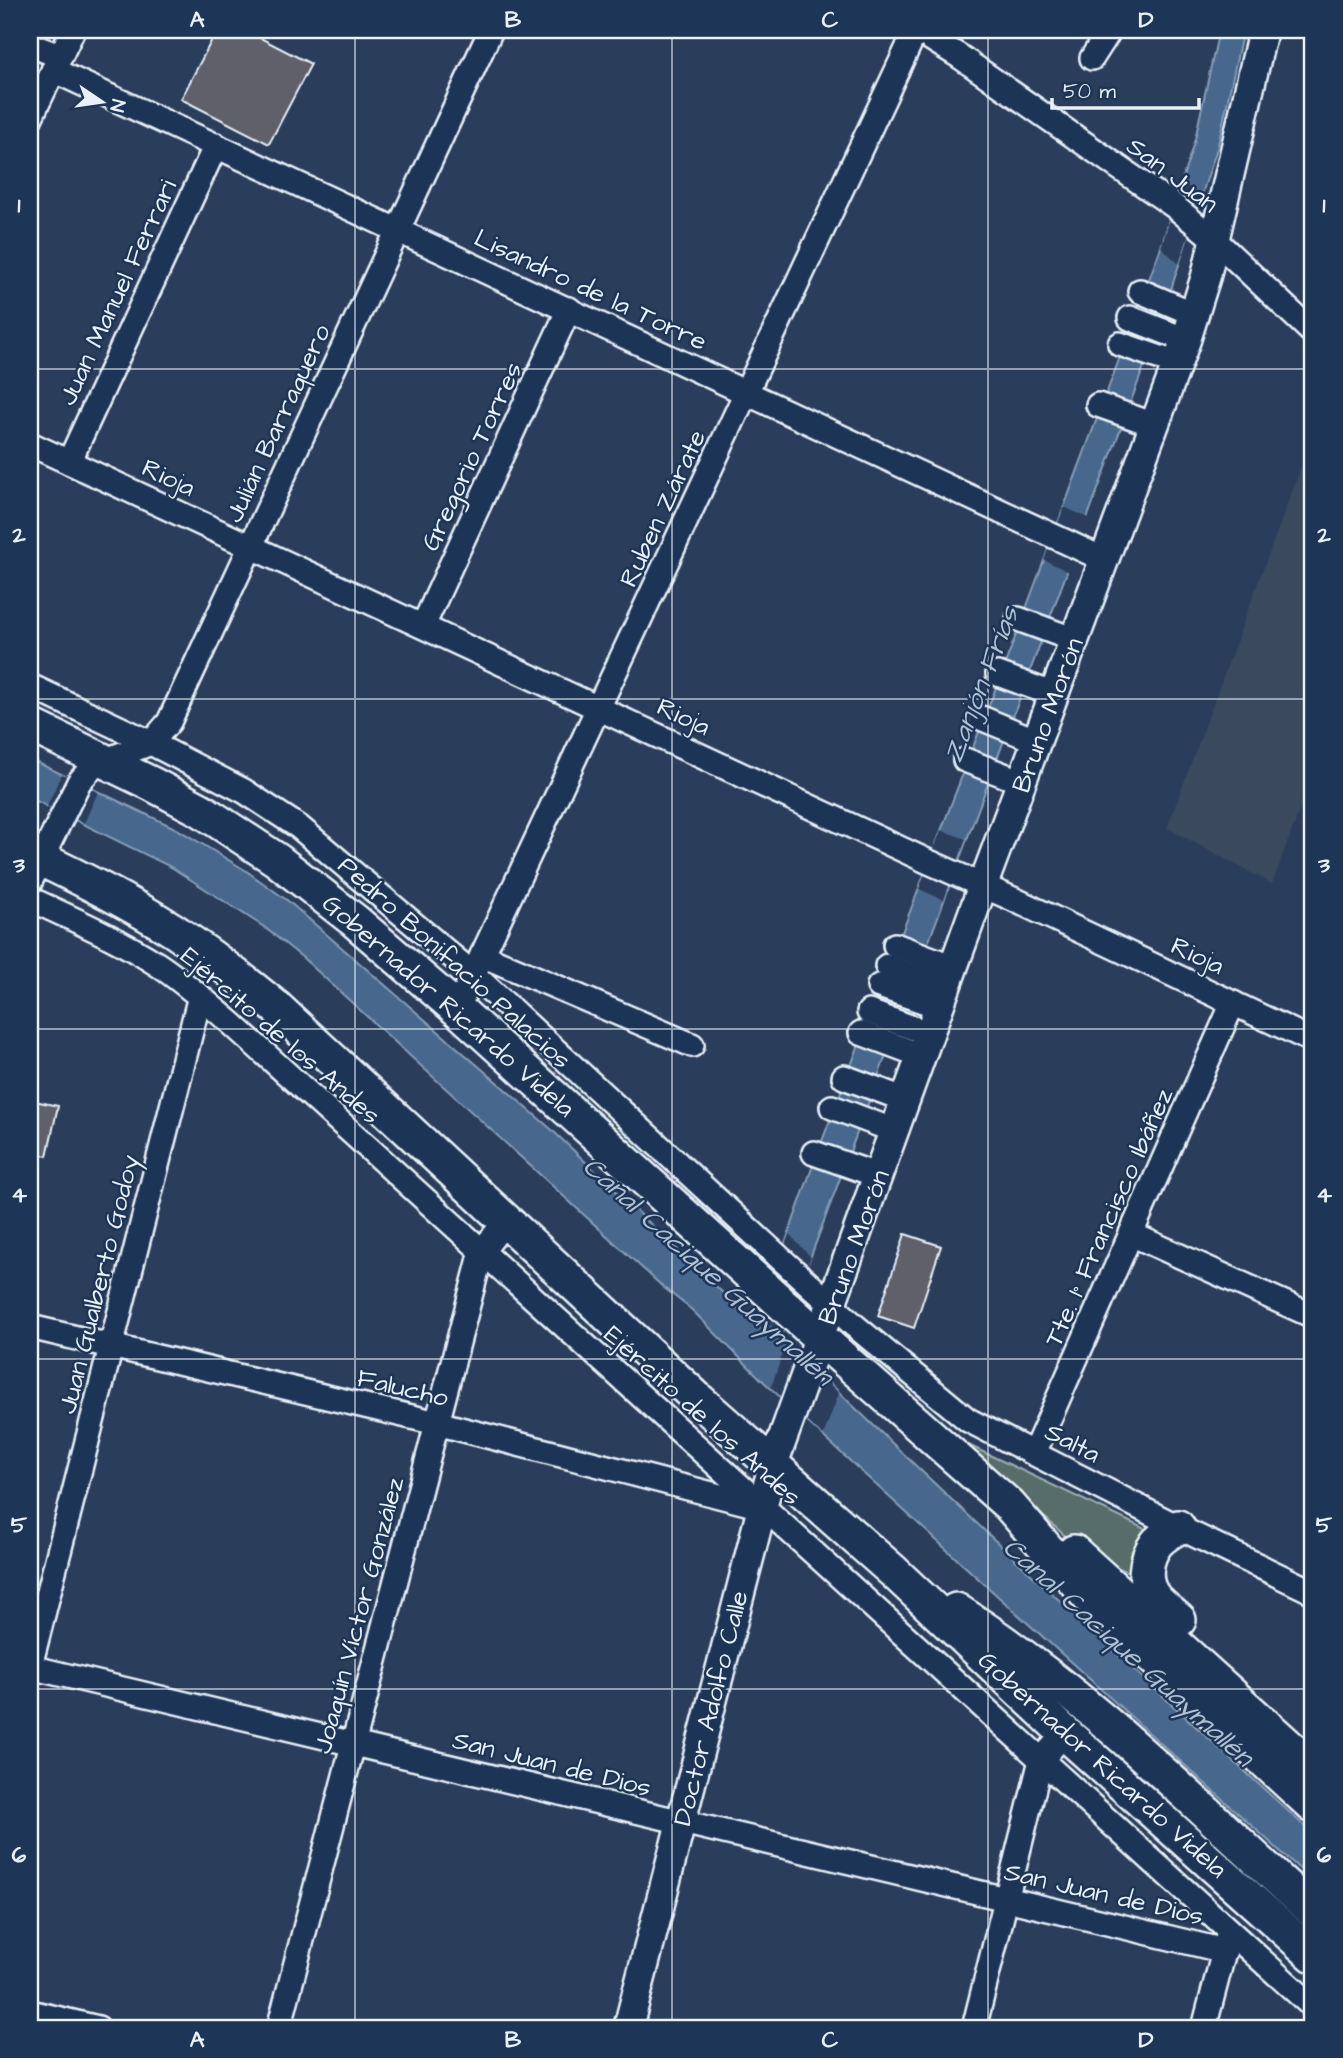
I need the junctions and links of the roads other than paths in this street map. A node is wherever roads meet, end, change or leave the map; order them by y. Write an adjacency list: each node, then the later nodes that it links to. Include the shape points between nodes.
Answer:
1 (73, 30): 8 (street)
2 (491, 30): 11 (street, Julián Barraquero)
3 (917, 30): 12 (street, San Juan); 19 (street, Ruben Zárate)
4 (1110, 30): 7 (street)
5 (1263, 30): 12 (main road, Bruno Morón)
6 (30, 45): 8 (street, Lisandro de la Torre)
7 (1092, 58)
8 (57, 63): 9 (street); 10 (street, Lisandro de la Torre)
9 (30, 119)
10 (216, 145): 11 (street, Lisandro de la Torre); 23 (street, Juan Manuel Ferrari)
11 (398, 229): 14 (street, Lisandro de la Torre); 24 (street, Julián Barraquero)
12 (1204, 231): 16 (street, San Juan); 17 (main road, Bruno Morón)
13 (1142, 292): 17 (street, via 1167,302)
14 (569, 309): 19 (street, Lisandro de la Torre); 27 (street, Gregorio Torres)
15 (1132, 319): 17 (street)
16 (1313, 333)
17 (1186, 339): 18 (street, via 1149,354); 21 (main road, Bruno Morón)
18 (1122, 344)
19 (747, 393): 25 (street, Lisandro de la Torre); 32 (street, Ruben Zárate)
20 (1099, 405): 21 (street)
21 (1155, 425): 25 (main road, Bruno Morón)
22 (30, 444): 23 (street, Rioja)
23 (69, 462): 24 (street, Rioja)
24 (251, 546): 27 (street, Rioja); 36 (street, Julián Barraquero, via 169,722)
25 (1105, 560): 28 (main road, Bruno Morón)
26 (1018, 624): 28 (street)
27 (423, 626): 32 (street, Rioja)
28 (1073, 644): 31 (main road, Bruno Morón)
29 (999, 675): 31 (street)
30 (30, 686): 36 (street, Pedro Bonifacio Palacios)
31 (1055, 695): 35 (main road, Bruno Morón)
32 (599, 708): 41 (street, Rioja); 43 (street, Ruben Zárate)
33 (984, 714): 35 (street)
34 (30, 725): 37 (highway, Gobernador Ricardo Videla)
35 (1039, 735): 39 (main road, Bruno Morón)
36 (151, 743): 37 (street); 43 (street, Pedro Bonifacio Palacios, via 244,791 299,827)
37 (103, 760): 40 (street, via 87,772); 48 (highway, Gobernador Ricardo Videla, via 201,810 277,860)
38 (967, 760): 39 (street)
39 (1022, 782): 41 (main road, Bruno Morón)
40 (33, 865): 58 (highway, Gobernador Ricardo Videla, via 139,911 229,969 277,1007)
41 (983, 885): 47 (street, Rioja); 49 (main road, Bruno Morón)
42 (30, 899): 45 (street, Ejército de los Andes, via 154,962)
43 (478, 964): 48 (street, Ruben Zárate); 51 (street); 61 (street, Pedro Bonifacio Palacios)
44 (879, 990): 46 (street); 46 (street); 46 (street)
45 (200, 996): 60 (street, Ejército de los Andes); 64 (street, Juan Gualberto Godoy)
46 (907, 1001): 49 (street); 49 (street); 49 (street)
47 (1233, 1003): 50 (street, Rioja); 59 (street, Tte. 1° Francisco Ibáñez)
48 (457, 1009): 65 (highway, Gobernador Ricardo Videla, via 780,1300)
49 (938, 1012): 53 (main road, Bruno Morón)
50 (1313, 1041)
51 (692, 1045)
52 (845, 1078): 53 (street)
53 (906, 1100): 55 (main road, Bruno Morón)
54 (834, 1107): 55 (street)
55 (895, 1131): 57 (main road, Bruno Morón)
56 (816, 1153): 57 (street)
57 (879, 1176): 61 (main road, Bruno Morón)
58 (505, 1222): 60 (street, Joaquín Víctor González); 69 (highway, Gobernador Ricardo Videla)
59 (1131, 1234): 62 (street); 68 (street, Tte. 1° Francisco Ibáñez)
60 (482, 1251): 67 (street, Joaquín Víctor González); 71 (street, Ejército de los Andes)
61 (832, 1305): 65 (main road, Bruno Morón); 68 (street, Salta, via 968,1420)
62 (1313, 1316)
63 (30, 1327): 64 (street, Falucho)
64 (111, 1346): 67 (street, Falucho); 75 (street, Juan Gualberto Godoy)
65 (815, 1351): 66 (main road, Bruno Morón); 70 (highway, Gobernador Ricardo Videla)
66 (797, 1400): 69 (main road, Doctor Adolfo Calle)
67 (437, 1423): 71 (street, Falucho); 78 (street, Joaquín Víctor González)
68 (1034, 1453): 72 (street, Salta)
69 (773, 1465): 71 (main road, Doctor Adolfo Calle); 73 (highway, Gobernador Ricardo Videla)
70 (1009, 1505): 80 (highway, via 1075,1553); 81 (highway, Gobernador Ricardo Videla, via 1093,1602)
71 (761, 1506): 79 (street, Ejército de los Andes); 82 (main road, Doctor Adolfo Calle)
72 (1178, 1527): 74 (street, Salta); 77 (highway, via 1156,1543 1149,1558 1145,1576 1154,1598)
73 (894, 1572): 76 (highway, Gobernador Ricardo Videla); 84 (highway, Gobernador Ricardo Videla, via 997,1636 1075,1697)
74 (1313, 1592)
75 (30, 1667): 78 (street, San Juan de Dios)
76 (1065, 1733): 79 (street); 86 (highway, Gobernador Ricardo Videla)
77 (1313, 1741)
78 (353, 1744): 82 (street, San Juan de Dios); 90 (street, Joaquín Víctor González)
79 (1041, 1759): 83 (street); 85 (street, Ejército de los Andes)
80 (1313, 1768)
81 (1313, 1806)
82 (680, 1823): 83 (street, San Juan de Dios); 91 (main road, Doctor Adolfo Calle)
83 (1006, 1899): 85 (street, San Juan de Dios); 92 (street)
84 (1313, 1911)
85 (1227, 1941): 87 (street, Ejército de los Andes); 93 (street)
86 (1313, 1955)
87 (1313, 2007)
88 (30, 2012): 89 (street)
89 (98, 2028)
90 (279, 2028)
91 (628, 2028)
92 (974, 2028)
93 (1204, 2028)

